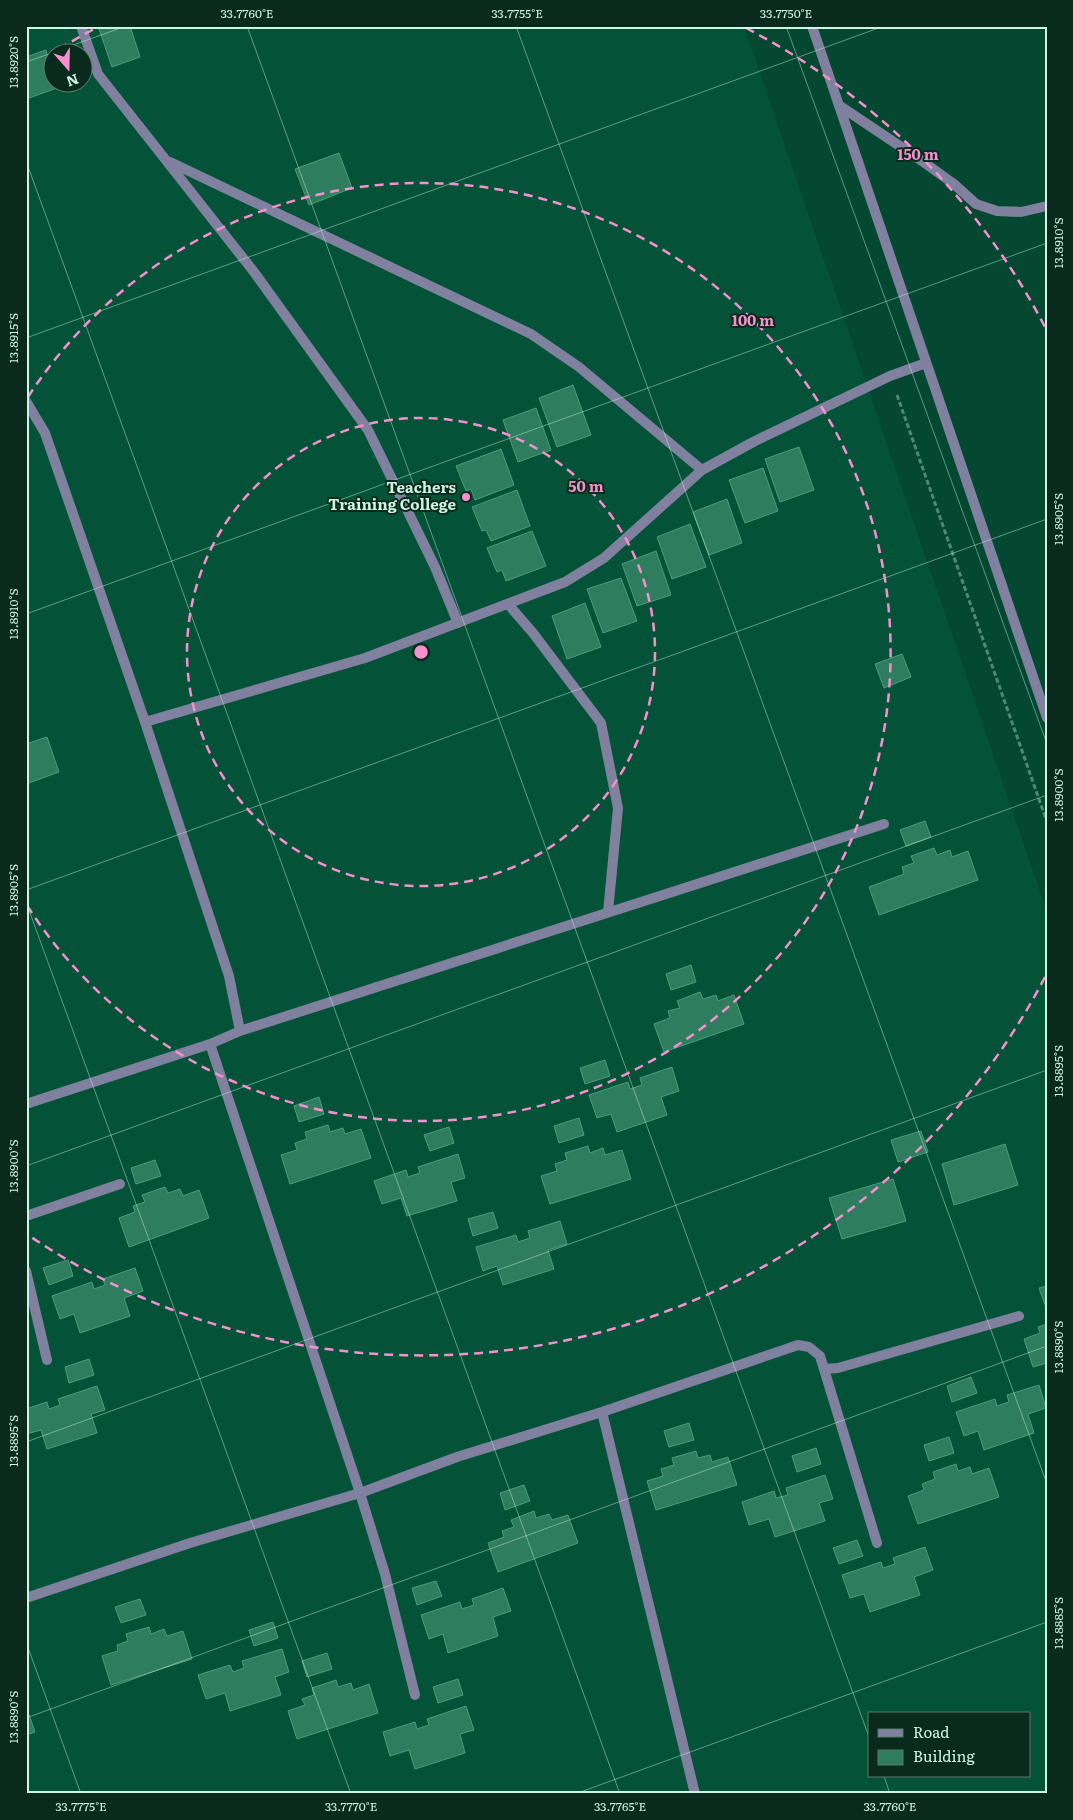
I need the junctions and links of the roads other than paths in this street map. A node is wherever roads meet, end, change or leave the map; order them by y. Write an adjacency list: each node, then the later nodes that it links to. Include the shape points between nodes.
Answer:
1 (81, 26): 4 (street, via 98,74)
2 (812, 26): 3 (street)
3 (840, 106): 5 (street, via 938,173 976,204 1005,212); 6 (street)
4 (166, 160): 8 (street, via 531,334 579,367); 10 (street, via 254,272 368,430 435,567)
5 (1047, 206)
6 (926, 363): 8 (street, via 890,376); 11 (street)
7 (26, 401): 12 (street, via 45,433)
8 (702, 470): 9 (street, via 604,558 565,582)
9 (508, 604): 10 (street); 14 (street, via 601,723 618,808)
10 (458, 622): 12 (street, via 365,658)
11 (1047, 718)
12 (145, 722): 15 (street, via 229,976)
13 (884, 824): 14 (street)
14 (608, 912): 15 (street)
15 (240, 1031): 16 (street)
16 (210, 1044): 17 (street); 25 (street)
17 (26, 1104)
18 (120, 1184): 19 (street)
19 (26, 1216)
20 (26, 1271): 22 (street)
21 (1019, 1316): 23 (street)
22 (47, 1360)
23 (825, 1369): 24 (street, via 820,1356 809,1347 798,1345); 26 (street)
24 (602, 1412): 25 (street, via 457,1457); 29 (street)
25 (360, 1492): 27 (street, via 190,1543); 28 (street, via 385,1574)
26 (878, 1543)
27 (26, 1598)
28 (415, 1695)
29 (695, 1794)

